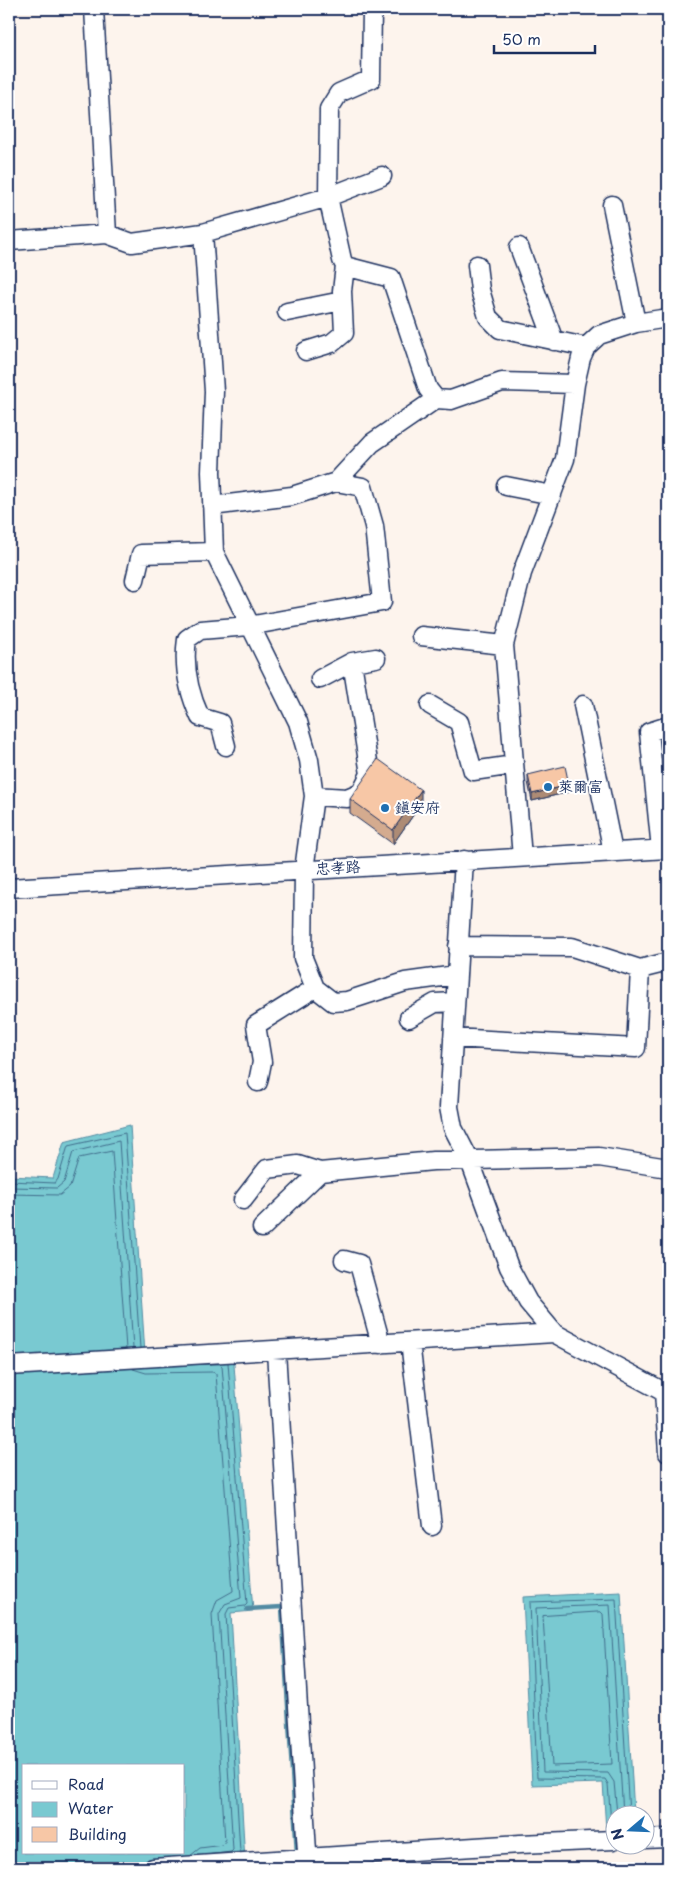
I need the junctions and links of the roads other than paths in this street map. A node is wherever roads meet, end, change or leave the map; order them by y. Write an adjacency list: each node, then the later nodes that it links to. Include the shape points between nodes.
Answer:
1 (94, 9): 7 (street)
2 (372, 9): 4 (street, via 372,79 339,93 329,109)
3 (382, 176): 4 (street)
4 (328, 197): 6 (street); 11 (street)
5 (612, 205): 15 (street)
6 (203, 233): 7 (street, via 132,243); 24 (street, via 214,392)
7 (107, 234): 8 (street)
8 (9, 241)
9 (519, 247): 16 (street)
10 (477, 265): 16 (street, via 488,317 500,329)
11 (345, 266): 12 (street); 20 (street, via 391,278 428,389)
12 (342, 301): 13 (street); 18 (street, via 344,333 332,343)
13 (287, 312)
14 (668, 318): 15 (street)
15 (636, 323): 17 (street, via 598,335)
16 (554, 340): 17 (street)
17 (586, 347): 19 (street)
18 (306, 351)
19 (574, 384): 20 (street, via 502,382 451,400); 23 (street, via 565,459)
20 (436, 399): 21 (street, via 372,443)
21 (336, 482): 24 (street, via 292,496); 27 (street, via 363,487 374,526 382,602)
22 (506, 486): 23 (street)
23 (552, 495): 29 (street, via 522,573)
24 (212, 506): 25 (street)
25 (214, 552): 26 (street, via 141,554); 27 (street)
26 (135, 580)
27 (249, 626): 36 (street, via 200,630 187,638 185,655 189,694 200,717 220,724); 38 (street, via 298,722 309,760)
28 (421, 636): 29 (street)
29 (504, 645): 37 (street)
30 (376, 658): 31 (street)
31 (352, 662): 32 (street); 38 (street, via 370,774 361,792 347,798)
32 (320, 679)
33 (430, 705): 37 (street, via 459,722 473,771)
34 (583, 705): 40 (street)
35 (668, 726): 39 (street, via 649,732)
36 (226, 746)
37 (514, 765): 41 (street)
38 (314, 796): 43 (street)
39 (665, 849): 40 (street, 忠孝路)
40 (613, 852): 41 (street, 忠孝路)
41 (522, 858): 42 (street, 忠孝路)
42 (464, 860): 43 (street, 忠孝路); 45 (street)
43 (304, 870): 44 (street, 忠孝路); 49 (street, via 303,958)
44 (9, 888)
45 (458, 946): 47 (street, via 572,947); 48 (street)
46 (668, 962): 47 (street)
47 (640, 969): 52 (street, via 636,1048)
48 (456, 975): 49 (street, via 405,982 347,1002 333,1002); 50 (street)
49 (315, 988): 53 (street, via 256,1026 262,1062)
50 (455, 1002): 51 (street, via 435,1003); 52 (street)
51 (408, 1018)
52 (453, 1038): 54 (street, via 449,1107 453,1128)
53 (258, 1082)
54 (470, 1161): 55 (street, via 599,1157); 56 (street, via 433,1161); 60 (street, via 509,1267 528,1302)
55 (668, 1168)
56 (320, 1172): 57 (street, via 298,1166 267,1169); 58 (street)
57 (243, 1200)
58 (262, 1228)
59 (344, 1260): 62 (street, via 359,1264)
60 (554, 1332): 61 (street); 65 (street)
61 (410, 1342): 62 (street); 67 (street)
62 (381, 1344): 63 (street)
63 (276, 1351): 64 (street); 71 (street)
64 (9, 1366)
65 (666, 1392): 66 (street)
66 (668, 1453)
67 (432, 1526)
68 (668, 1838): 69 (street)
69 (654, 1839)
70 (604, 1840): 71 (street, via 520,1844)
71 (308, 1864): 72 (street)
72 (153, 1868)

